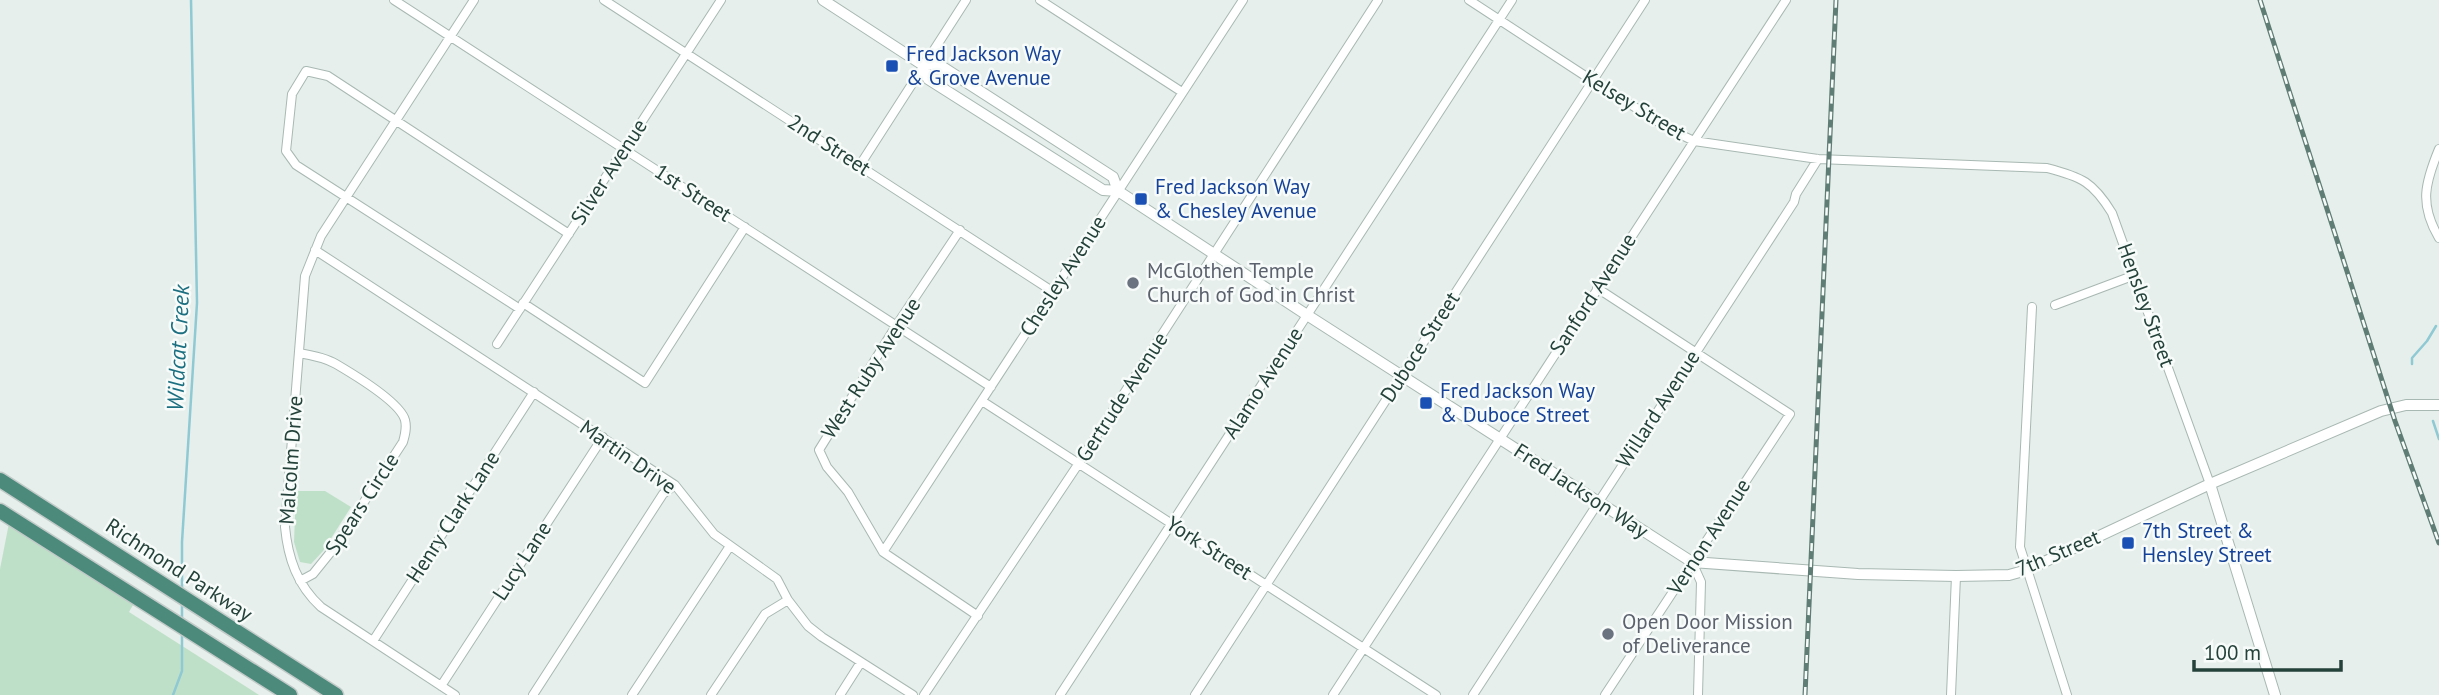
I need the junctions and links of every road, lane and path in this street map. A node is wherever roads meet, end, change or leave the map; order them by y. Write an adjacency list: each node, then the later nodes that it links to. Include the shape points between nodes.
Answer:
1 (394, 0): 15 (street, 1st Street)
2 (474, 0): 15 (street, Malcolm Drive)
3 (604, 0): 16 (street, 2nd Street)
4 (721, 0): 16 (street, Silver Avenue)
5 (823, 0): 17 (street, Fred Jackson Way)
6 (966, 0): 17 (street)
7 (1040, 0): 19 (street)
8 (1243, 0): 19 (street, Chesley Avenue)
9 (1378, 0): 33 (street, Gertrude Avenue)
10 (1469, 0): 14 (street, Kelsey Street)
11 (1511, 0): 14 (street, Alamo Avenue)
12 (1645, 0): 18 (street, Duboce Street)
13 (1786, 0): 21 (street, Sanford Avenue)
14 (1499, 19): 18 (street, Kelsey Street); 40 (street, Alamo Avenue)
15 (451, 37): 20 (street, Malcolm Drive); 22 (street, 1st Street)
16 (686, 53): 22 (street, Silver Avenue); 25 (street, 2nd Street)
17 (923, 65): 25 (street); 26 (street, Fred Jackson Way, via 928,79 1103,190); 26 (street, Fred Jackson Way, via 938,64 1112,177)
18 (1593, 81): 21 (street, Kelsey Street); 45 (street, Duboce Street)
19 (1182, 92): 26 (street, Chesley Avenue)
20 (396, 121): 27 (street, Malcolm Drive); 27 (street, via 328,76 306,71 292,94 286,151 296,165); 30 (street)
21 (1694, 141): 24 (street, Kelsey Street); 35 (street, Sanford Avenue)
22 (624, 149): 28 (street, 1st Street); 30 (street, Silver Avenue)
23 (2439, 149): 31 (street, via 2425,194)
24 (1818, 159): 34 (street, Hensley Street, via 2047,168 2075,175 2098,190 2112,213); 44 (street, Willard Avenue)
25 (860, 165): 29 (street, 2nd Street)
26 (1118, 191): 33 (street, Fred Jackson Way); 36 (street, Chesley Avenue)
27 (347, 196): 32 (street, Malcolm Drive); 38 (street)
28 (745, 227): 38 (street, via 645,383); 41 (street, 1st Street)
29 (960, 230): 36 (street, 2nd Street); 41 (street, West Ruby Avenue)
30 (569, 234): 38 (street, Silver Avenue)
31 (2439, 238)
32 (315, 250): 43 (street, Malcolm Drive, via 305,276); 47 (street, Martin Drive)
33 (1214, 254): 40 (street, Fred Jackson Way); 52 (street, Gertrude Avenue)
34 (2135, 275): 37 (street); 54 (street, Hensley Street)
35 (1597, 288): 44 (street); 51 (street, Sanford Avenue)
36 (1052, 291): 46 (street, Chesley Avenue)
37 (2055, 305)
38 (522, 306): 42 (street, Silver Avenue)
39 (2032, 307): 62 (street, via 2020,547)
40 (1307, 315): 45 (street, Fred Jackson Way); 58 (street, Alamo Avenue)
41 (896, 326): 46 (street, 1st Street); 60 (street, West Ruby Avenue, via 819,450)
42 (497, 344)
43 (299, 353): 64 (street, Malcolm Drive, via 285,527); 64 (street, Spears Circle, via 334,363 386,398 405,419 406,432 334,548 313,574)
44 (1695, 353): 56 (street, Willard Avenue); 61 (street, Vernon Avenue, via 1790,414)
45 (1402, 376): 51 (street, Fred Jackson Way); 65 (street, Duboce Street)
46 (991, 387): 48 (street, Chesley Avenue)
47 (534, 392): 50 (street, Martin Drive); 68 (street, Henry Clark Lane)
48 (982, 401): 52 (street, York Street); 60 (street, Chesley Avenue)
49 (2439, 405): 54 (street, 7th Street, via 2382,411)
50 (603, 437): 55 (street, Martin Drive); 71 (street, Lucy Lane)
51 (1500, 439): 56 (street, Fred Jackson Way); 69 (street, Sanford Avenue)
52 (1079, 463): 58 (street, York Street); 67 (street, Gertrude Avenue)
53 (0, 480): 73 (highway, Richmond Parkway)
54 (2210, 484): 62 (street, 7th Street); 90 (street, Hensley Street)
55 (675, 485): 59 (street, Martin Drive, via 714,534); 75 (street, via 663,494)
56 (1597, 503): 61 (street, Fred Jackson Way); 85 (street, Willard Avenue)
57 (0, 511): 72 (highway)
58 (1172, 523): 65 (street, York Street); 81 (street, Alamo Avenue)
59 (730, 546): 66 (street, Martin Drive, via 777,579); 76 (street)
60 (883, 552): 67 (street, West Ruby Avenue)
61 (1692, 562): 63 (street, 7th Street); 86 (street, Vernon Avenue); 87 (street, via 1701,582)
62 (2027, 570): 63 (street, 7th Street); 89 (street)
63 (1956, 576): 88 (street)
64 (300, 581): 68 (street, Malcolm Drive, via 321,607)
65 (1266, 586): 69 (street, York Street); 82 (street, Duboce Street)
66 (788, 600): 70 (street, Martin Drive, via 808,626); 77 (street, via 765,614)
67 (978, 616): 80 (street, Gertrude Avenue)
68 (373, 641): 71 (street, Malcolm Drive)
69 (1363, 648): 83 (street, Sanford Avenue); 84 (street, York Street)
70 (861, 662): 78 (street); 79 (street, Martin Drive)
71 (441, 686): 74 (street, Malcolm Drive)
72 (290, 695)
73 (335, 695)
74 (455, 695)
75 (533, 695)
76 (632, 695)
77 (711, 695)
78 (840, 695)
79 (913, 695)
80 (924, 695)
81 (1060, 695)
82 (1195, 695)
83 (1333, 695)
84 (1436, 695)
85 (1473, 695)
86 (1605, 695)
87 (1698, 695)
88 (1951, 695)
89 (2067, 695)
90 (2275, 695)

